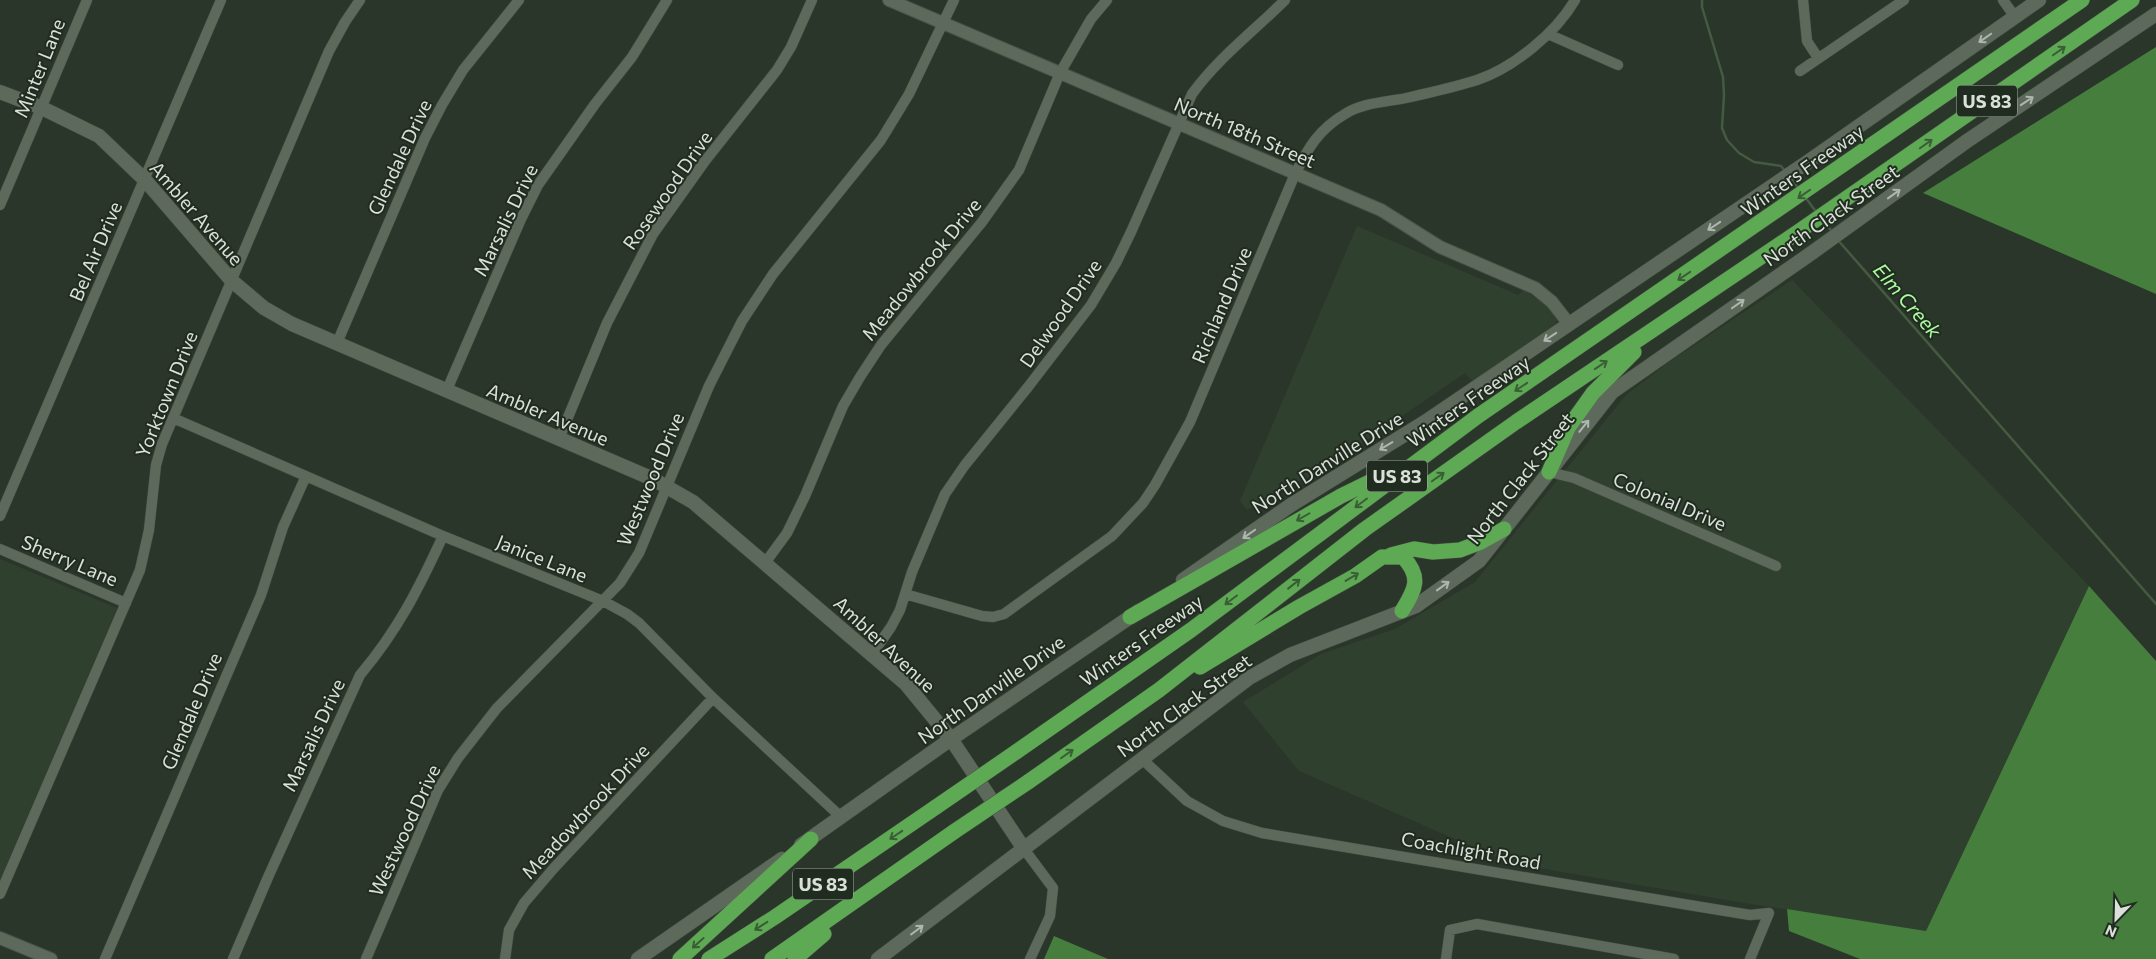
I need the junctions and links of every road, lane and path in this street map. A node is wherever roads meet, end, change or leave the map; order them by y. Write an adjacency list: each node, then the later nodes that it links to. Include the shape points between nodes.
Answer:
1 (86, 0): 27 (street, Minter Lane)
2 (221, 0): 30 (street, Bel Air Drive)
3 (360, 0): 32 (street, Yorktown Drive, via 330,51)
4 (519, 0): 35 (street, Glendale Drive, via 462,70 433,121)
5 (667, 0): 36 (street, Marsalis Drive, via 632,57 538,185)
6 (812, 0): 38 (street, Rosewood Drive, via 791,47 776,70 653,234 607,323)
7 (889, 0): 20 (street, North 18th Street)
8 (954, 0): 20 (street, Westwood Drive)
9 (1107, 0): 25 (street, Meadowbrook Drive, via 1091,19)
10 (1285, 0): 28 (street, Delwood Drive, via 1202,80)
11 (1575, 0): 21 (street, Richland Drive)
12 (1804, 0): 22 (street, via 1807,41)
13 (1904, 0): 22 (street)
14 (2003, 0): 19 (street)
15 (2039, 0): 19 (main road, North Danville Drive)
16 (2082, 0): 39 (highway, Winters Freeway / US 83, one-way to 39)
17 (2132, 0): 33 (highway, US 83, one-way to 17)
18 (2156, 14): 40 (main road, North Clack Street, one-way to 18, via 1612,392 1967,141)
19 (2015, 17): 34 (main road, North Danville Drive, one-way to 34)
20 (943, 23): 25 (street, North 18th Street); 42 (street, Westwood Drive, via 909,94 881,140 773,274 742,321 709,386)
21 (1548, 34): 23 (street); 29 (street, Richland Drive, via 1511,64 1478,80 1346,112 1313,140)
22 (1818, 58): 24 (street)
23 (1618, 65)
24 (1800, 71)
25 (1060, 73): 28 (street, North 18th Street); 48 (street, Meadowbrook Drive, via 1015,176 982,222 881,345 842,406 787,533)
26 (0, 92): 27 (main road, Ambler Avenue)
27 (42, 108): 30 (main road, Ambler Avenue, via 99,136); 31 (street, Minter Lane)
28 (1178, 123): 29 (street, North 18th Street); 50 (street, Delwood Drive, via 1131,232 1091,305 965,464 945,494)
29 (1295, 174): 34 (street, North 18th Street, via 1381,210 1440,247 1535,288 1552,302); 50 (street, Richland Drive, via 1190,422 1164,471 1131,516 1096,549 1004,614 982,616)
30 (145, 180): 32 (main road, Ambler Avenue); 43 (street, Bel Air Drive)
31 (0, 205)
32 (232, 281): 35 (main road, Ambler Avenue, via 264,308); 37 (street, Yorktown Drive)
33 (1674, 316): 40 (highway, via 1594,393 1568,428); 56 (highway, US 83, one-way to 33, via 1365,529)
34 (1569, 324): 54 (main road, North Danville Drive, one-way to 54, via 1425,422 1291,505)
35 (337, 343): 36 (main road, Ambler Avenue)
36 (446, 392): 38 (main road, Ambler Avenue)
37 (172, 418): 41 (street, Janice Lane); 52 (street, Yorktown Drive, via 156,465 149,530 140,570)
38 (559, 439): 42 (main road, Ambler Avenue)
39 (1424, 456): 54 (highway, one-way to 54, via 1341,496); 73 (highway, Winters Freeway / US 83, one-way to 73, bridge, via 1191,630 775,917)
40 (1549, 472): 44 (main road, North Clack Street); 49 (street, Colonial Drive, via 1574,478)
41 (306, 476): 45 (street, Janice Lane); 67 (street, Glendale Drive, via 282,529 261,595)
42 (668, 486): 48 (main road, Ambler Avenue, via 693,502); 51 (street, Westwood Drive, via 639,553 620,583)
43 (0, 516)
44 (1504, 529): 47 (highway, via 1460,550 1433,552 1414,549); 53 (main road, North Clack Street, one-way to 44, via 1416,606 1479,561)
45 (443, 536): 51 (street, Janice Lane); 68 (street, Marsalis Drive, via 407,611 384,647 360,675)
46 (0, 549): 52 (street, Sherry Lane)
47 (1382, 557): 53 (highway, via 1404,557 1409,563 1415,589); 56 (highway, one-way to 47)
48 (765, 563): 55 (main road, Ambler Avenue)
49 (1776, 566)
50 (905, 594): 55 (street, Delwood Drive, via 891,627)
51 (603, 601): 57 (street, Janice Lane, via 639,623); 69 (street, Westwood Drive, via 498,708 458,758 438,790)
52 (126, 603): 64 (street, Yorktown Drive)
53 (1402, 611): 59 (main road, North Clack Street, via 1290,655 1249,678)
54 (1130, 617): 58 (main road, North Danville Drive)
55 (872, 654): 58 (main road, Ambler Avenue, via 906,684)
56 (1159, 690): 63 (highway, US 83, one-way to 56, bridge)
57 (713, 698): 60 (street, Janice Lane); 70 (street, Meadowbrook Drive, via 524,903 509,930)
58 (952, 739): 60 (main road, North Danville Drive); 62 (main road, Ambler Avenue)
59 (1141, 758): 62 (main road, North Clack Street); 80 (street, Coachlight Road, via 1186,801 1223,821 1262,833 1750,915 1769,913)
60 (841, 817): 61 (main road, North Danville Drive)
61 (811, 839): 71 (main road, North Danville Drive); 72 (highway, one-way to 72)
62 (1024, 849): 76 (main road, North Clack Street, one-way to 62); 77 (street, via 1053,888 1050,916)
63 (892, 878): 74 (highway, US 83); 75 (highway)
64 (0, 894)
65 (0, 938): 66 (street)
66 (52, 959)
67 (105, 959)
68 (233, 959)
69 (366, 959)
70 (505, 959)
71 (638, 959)
72 (680, 959)
73 (709, 959)
74 (772, 959)
75 (795, 959)
76 (878, 959)
77 (1030, 959)
78 (1446, 959): 79 (street, via 1450,930 1477,924)
79 (1674, 959)
80 (1750, 959)

